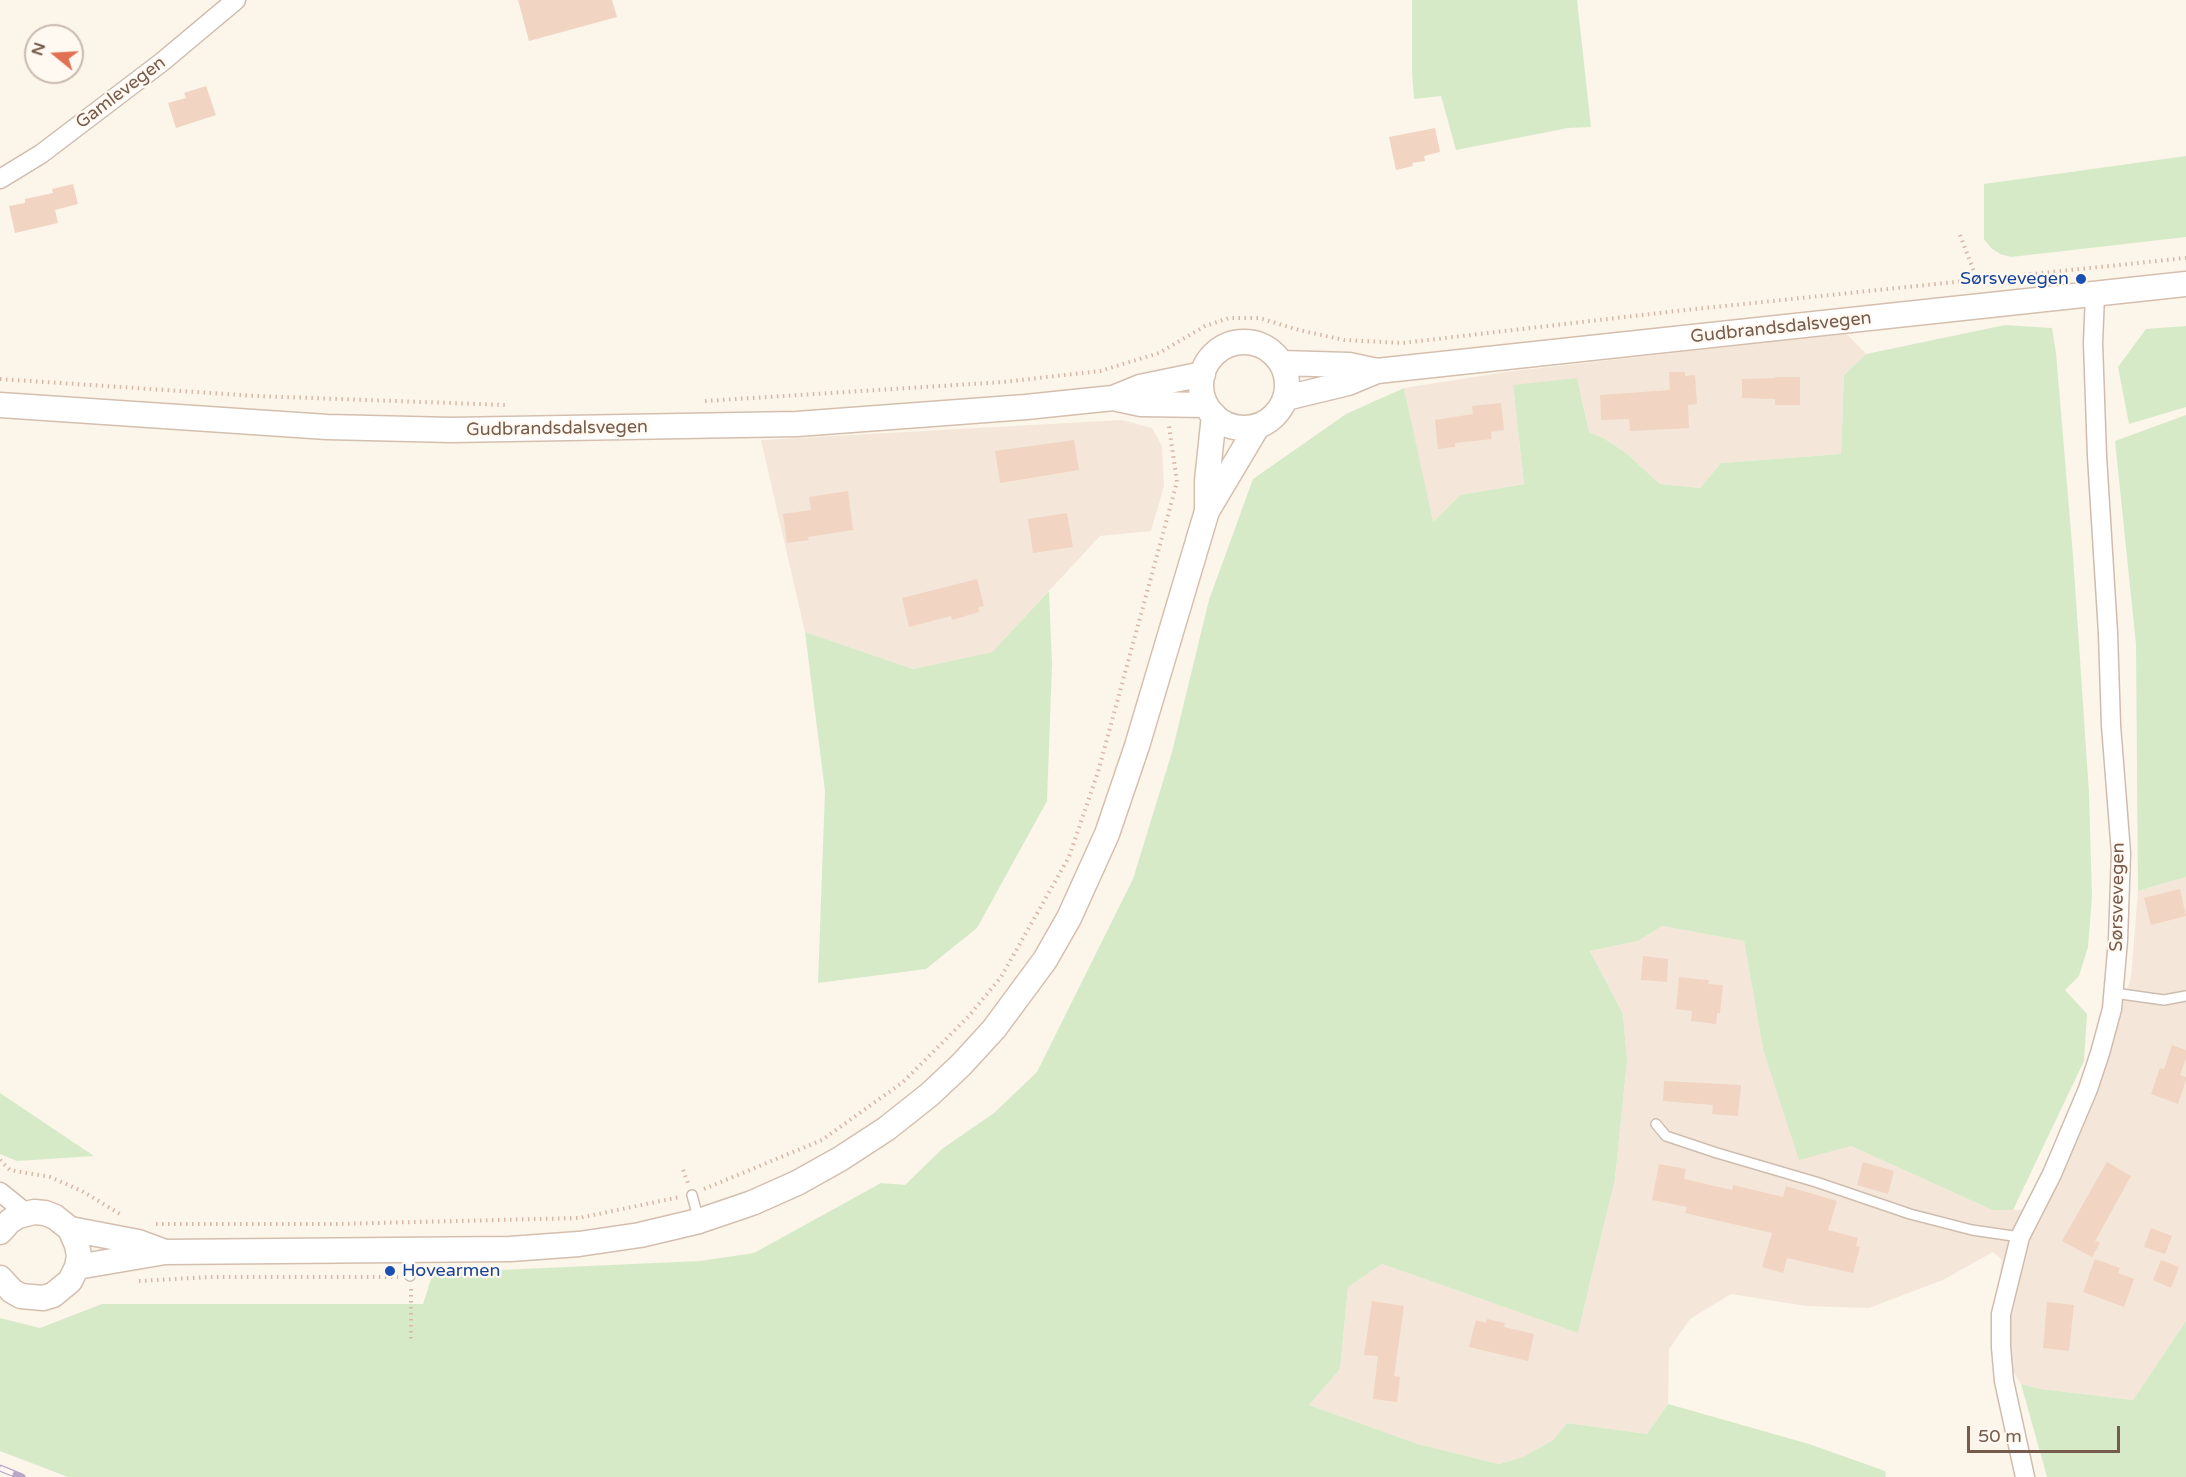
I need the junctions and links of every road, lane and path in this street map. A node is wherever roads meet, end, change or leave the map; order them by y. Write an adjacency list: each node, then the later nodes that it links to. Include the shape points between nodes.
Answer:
1 (236, 0): 2 (street, Gamlevegen, via 41,154)
2 (0, 179)
3 (1960, 236): 5 (path)
4 (2186, 258): 5 (path)
5 (1978, 281): 8 (path); 15 (path, via 1402,342 1344,340 1259,318 1229,318 1205,326 1159,352 1100,370 980,384)
6 (2186, 284): 7 (main road, Gudbrandsdalsvegen)
7 (2095, 294): 8 (main road, Gudbrandsdalsvegen); 22 (street, Sørsvevegen, via 2092,343 2096,433 2121,853)
8 (1982, 306): 10 (main road, Gudbrandsdalsvegen)
9 (1281, 363): 10 (main road, Gudbrandsdalsvegen, via 1349,365); 11 (main road, via 1258,345 1232,344 1214,355); 14 (main road, via 1287,381)
10 (1377, 371): 14 (main road, Gudbrandsdalsvegen, via 1348,383)
11 (1203, 374): 13 (main road, Gudbrandsdalsvegen, via 1140,387); 18 (main road, via 1202,390)
12 (0, 379): 17 (path, via 268,397)
13 (1113, 398): 16 (main road, Gudbrandsdalsvegen, via 798,424 509,430 327,427); 18 (main road, Gudbrandsdalsvegen)
14 (1286, 398): 20 (main road, via 1275,416)
15 (698, 402)
16 (0, 405)
17 (509, 405)
18 (1210, 410): 20 (main road, via 1232,427); 21 (main road)
19 (1167, 415): 27 (path, via 1177,482 1098,771 1069,857 1001,977 968,1017 903,1082 822,1140)
20 (1257, 427): 21 (main road)
21 (1207, 511): 30 (main road, via 1107,834 1070,918 1024,991 961,1065 886,1129 797,1183)
22 (2114, 993): 23 (lane, via 2164,1000); 34 (street, Sørsvevegen, via 2088,1089)
23 (2186, 996)
24 (1656, 1124): 34 (lane, via 1666,1136 1910,1214)
25 (0, 1160): 29 (path, via 10,1170 50,1177 82,1191)
26 (0, 1192): 28 (street)
27 (692, 1195): 30 (lane); 31 (path, via 579,1218)
28 (26, 1214): 32 (main road, via 45,1213); 33 (main road, via 10,1221)
29 (125, 1216)
30 (699, 1221): 35 (main road, via 579,1244)
31 (146, 1224)
32 (70, 1229): 36 (main road, via 138,1242); 37 (main road, via 77,1245)
33 (0, 1232)
34 (2020, 1237): 42 (street, Sørsvevegen, via 2001,1314 2001,1347 2004,1381)
35 (410, 1251): 36 (main road); 38 (lane)
36 (165, 1252): 37 (main road)
37 (77, 1267): 39 (main road, via 63,1289 43,1298 21,1296)
38 (411, 1276): 40 (path); 41 (path)
39 (0, 1280)
40 (136, 1281)
41 (411, 1340)
42 (2025, 1477)

